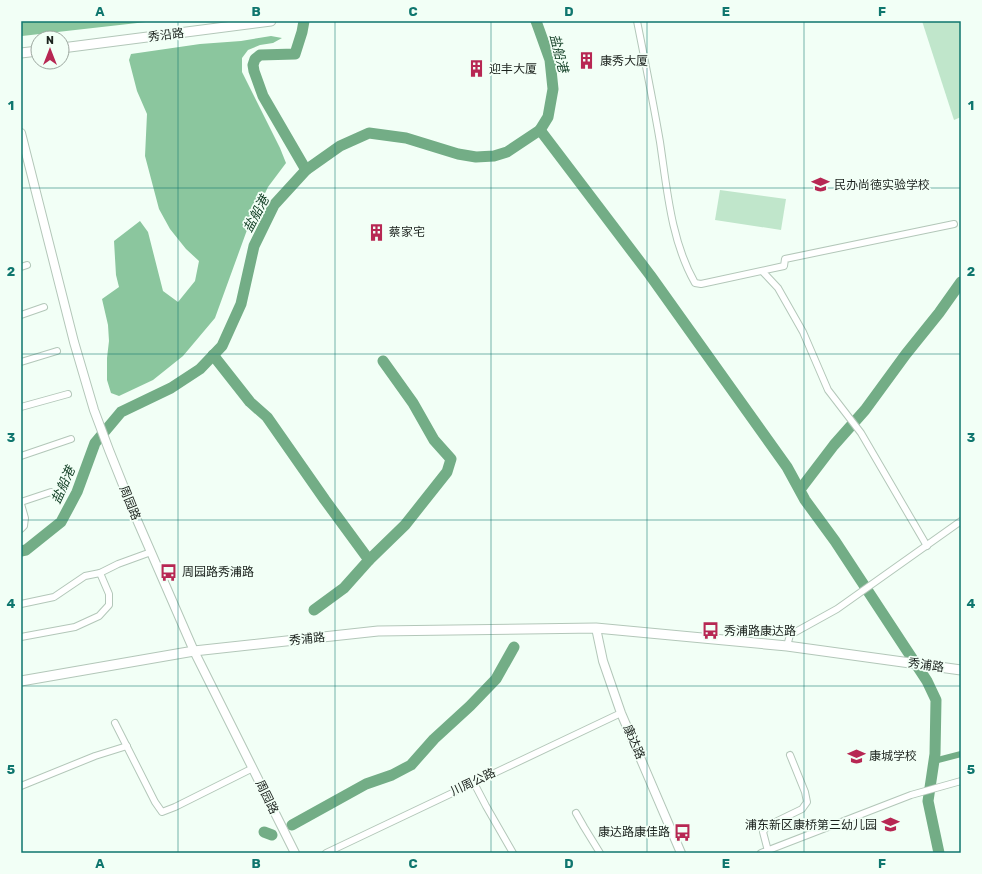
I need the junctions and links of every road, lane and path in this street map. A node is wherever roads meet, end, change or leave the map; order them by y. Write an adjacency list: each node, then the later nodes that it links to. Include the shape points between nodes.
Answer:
1 (271, 21): 3 (main road, 秀沿路)
2 (637, 21): 6 (street, via 674,225 688,271 695,284)
3 (70, 47)
4 (21, 133): 20 (street, 周园路, via 74,342 94,410)
5 (954, 224): 6 (street, via 785,258 784,266)
6 (763, 272): 19 (street, via 778,288 803,332 828,390 861,433)
7 (44, 307): 8 (street)
8 (21, 315)
9 (57, 351): 10 (street)
10 (21, 362)
11 (68, 394): 12 (street)
12 (21, 408)
13 (71, 440): 14 (street)
14 (21, 456)
15 (51, 492): 16 (street)
16 (21, 503): 18 (street, via 25,518 24,526)
17 (961, 521): 19 (street)
18 (21, 528)
19 (927, 546): 25 (street, via 837,609 790,635)
20 (151, 552): 21 (street); 26 (street, 周园路)
21 (100, 573): 22 (street, via 85,576 54,597); 24 (street, via 109,594 109,605 99,616 75,627)
22 (21, 604)
23 (596, 628): 25 (main road, 秀浦路); 26 (main road, 秀浦路, via 378,631); 29 (street, 康达路, via 603,661)
24 (21, 637)
25 (787, 646): 27 (main road, 秀浦路)
26 (194, 651): 28 (main road, 秀浦路); 33 (street, 周园路)
27 (961, 670)
28 (21, 681)
29 (621, 713): 35 (street, 川周公路); 43 (street, 康达路)
30 (115, 723): 31 (street)
31 (128, 746): 33 (street, via 162,812); 36 (street, via 95,756)
32 (790, 755): 38 (street, via 807,802 802,809 765,828)
33 (253, 768): 39 (street, 周园路)
34 (961, 781): 38 (street, via 911,795)
35 (474, 783): 40 (street, 川周公路); 41 (street)
36 (21, 786)
37 (576, 813): 42 (street)
38 (765, 852)
39 (295, 853)
40 (326, 853)
41 (513, 853)
42 (600, 853)
43 (681, 853)

